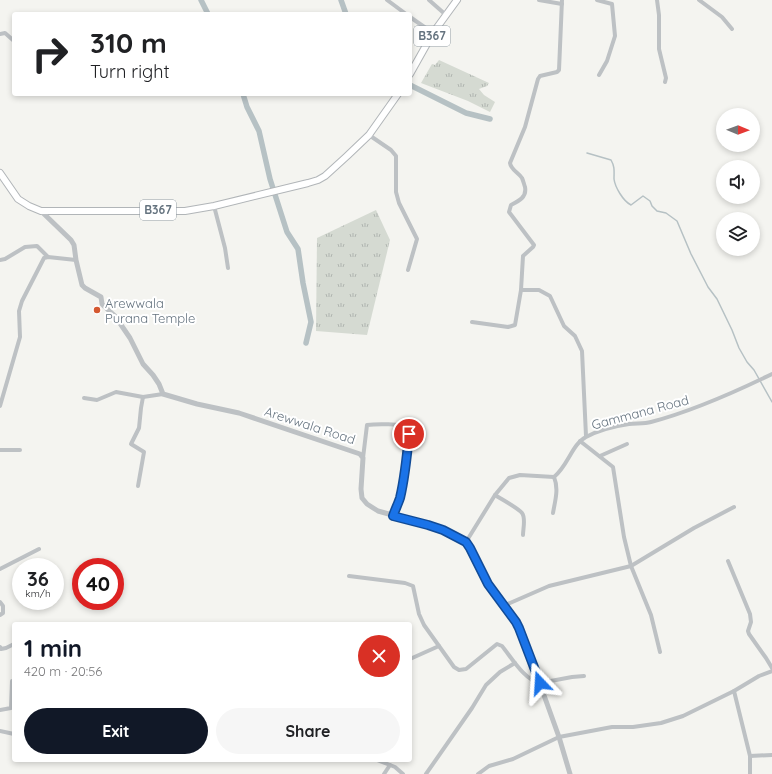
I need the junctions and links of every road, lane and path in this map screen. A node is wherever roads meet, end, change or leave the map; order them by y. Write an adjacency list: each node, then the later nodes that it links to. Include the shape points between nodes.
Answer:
1 (387, 0): 9 (street)
2 (429, 0): 10 (street)
3 (457, 0): 10 (main road, B367)
4 (539, 0): 8 (street)
5 (597, 0): 17 (street, via 612,4 615,36 607,61)
6 (657, 0): 18 (street, via 659,49)
7 (699, 0): 12 (street, via 722,17)
8 (562, 2): 29 (street, via 559,70 538,78 525,127 510,163 511,168 522,178 525,190 524,196 511,205 509,212 534,245 523,256)
9 (403, 12)
10 (446, 15): 13 (main road, B367)
11 (412, 18): 13 (street)
12 (732, 29)
13 (433, 33): 16 (main road, B367)
14 (0, 34): 15 (street, via 5,33)
15 (12, 39)
16 (412, 70)
17 (599, 75)
18 (665, 82)
19 (397, 96): 20 (main road, B367)
20 (369, 135): 22 (main road, B367, via 318,180); 28 (street, via 396,156 396,192 417,239)
21 (0, 172): 23 (main road, B367, via 18,199)
22 (214, 206): 23 (main road, B367, via 185,211); 27 (street)
23 (41, 211): 26 (street, via 71,240)
24 (48, 257): 25 (street, via 38,246 25,247); 26 (street); 35 (street, via 44,258 18,311 20,337)
25 (0, 260)
26 (76, 260): 32 (street, via 82,285 101,297 102,304 115,316 130,338)
27 (228, 268)
28 (408, 270)
29 (521, 290): 30 (street, via 516,325 508,327); 36 (street, via 539,290 550,296 564,326 578,341 582,351)
30 (472, 322)
31 (772, 374): 36 (street, Gammana Road, via 687,411 649,423 610,427)
32 (163, 394): 33 (street); 42 (street, Arewwala Road, via 238,413 360,454)
33 (143, 397): 34 (street, via 116,392 97,400); 44 (street, via 139,428 131,444 144,452)
34 (84, 398)
35 (0, 406)
36 (586, 436): 37 (street, Gammana Road)
37 (580, 441): 41 (street); 43 (street, Gammana Road)
38 (627, 444): 41 (street)
39 (0, 450): 40 (street)
40 (20, 450)
41 (600, 456): 53 (street, via 613,467)
42 (364, 458): 48 (street, Arewwala Road, via 362,498 374,509); 48 (street, via 367,425 393,425 408,429 400,499)
43 (554, 477): 45 (street, via 520,475 509,478); 47 (street, via 557,488)
44 (138, 486)
45 (495, 495): 49 (street, via 522,513); 50 (street)
46 (734, 507): 53 (street)
47 (553, 513)
48 (393, 516): 50 (street, Arewwala Road, via 443,530)
49 (523, 536)
50 (466, 542): 57 (street)
51 (39, 549): 54 (street)
52 (728, 561): 65 (street, via 750,614 749,634)
53 (631, 566): 57 (street, via 549,586); 62 (street, via 651,615)
54 (0, 569)
55 (349, 576): 60 (street, via 413,586 424,626)
56 (0, 602): 58 (street, via 3,606 3,613)
57 (503, 606): 68 (street, via 519,628)
58 (0, 615)
59 (12, 645): 61 (street, via 1,649)
60 (439, 646): 63 (street); 64 (street, via 454,667 460,670 466,669 497,644 502,646)
61 (0, 647)
62 (660, 652)
63 (412, 658)
64 (515, 663): 68 (street, via 528,678); 81 (street, via 486,685)
65 (772, 670): 69 (street)
66 (584, 676): 68 (street)
67 (12, 681): 70 (street)
68 (540, 683): 74 (street)
69 (734, 691): 74 (street, via 683,716 661,723); 76 (street)
70 (12, 708): 71 (street)
71 (0, 710)
72 (0, 731): 73 (street)
73 (12, 734)
74 (559, 737): 82 (street, via 513,759 489,766); 83 (street)
75 (772, 755): 76 (street)
76 (750, 756): 84 (street)
77 (381, 762): 78 (street)
78 (390, 766): 79 (street); 80 (street)
79 (384, 774)
80 (403, 774)
81 (426, 774)
82 (478, 774)
83 (570, 774)
84 (750, 774)

